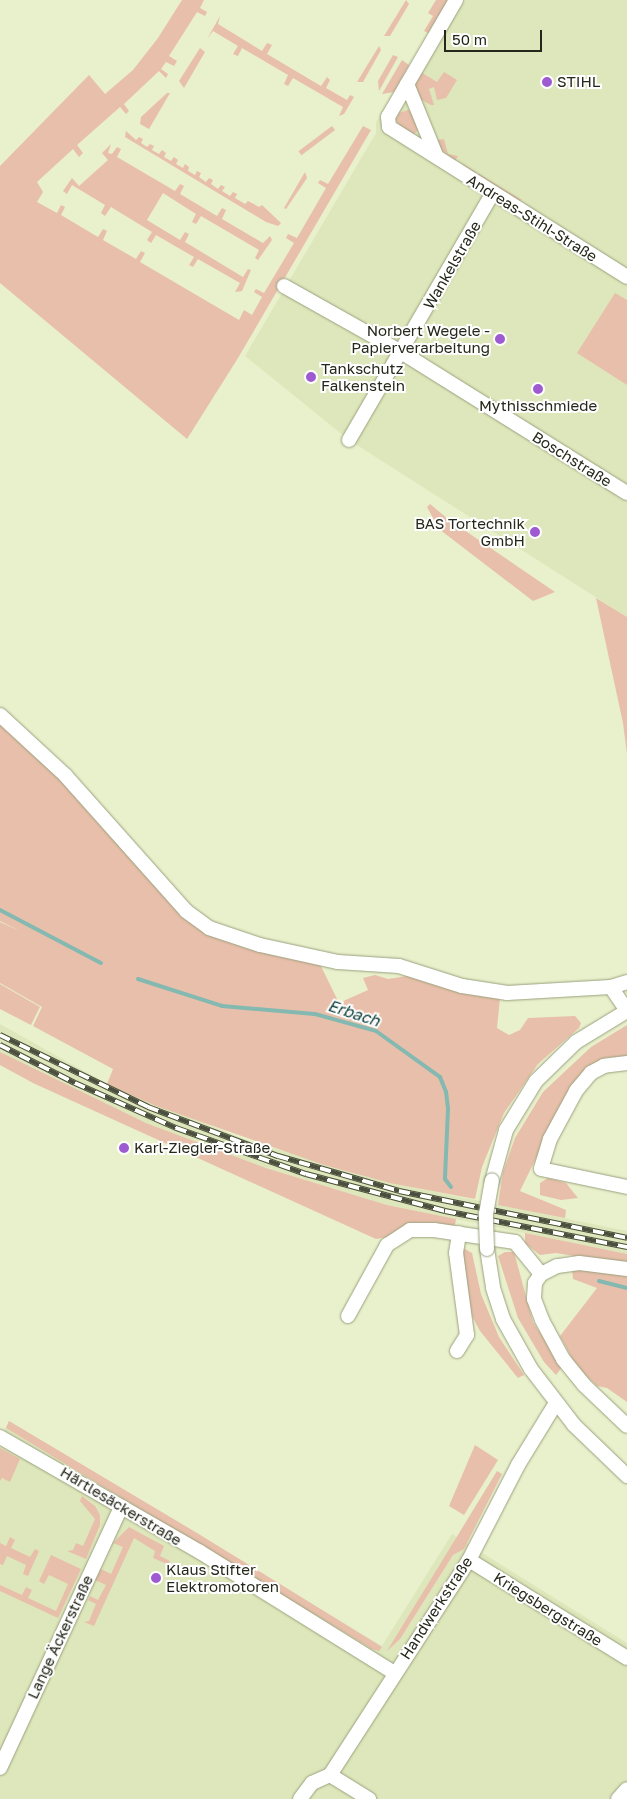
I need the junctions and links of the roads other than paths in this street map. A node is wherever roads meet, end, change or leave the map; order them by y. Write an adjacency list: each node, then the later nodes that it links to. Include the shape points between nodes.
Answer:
1 (456, 0): 2 (street)
2 (406, 84): 3 (street); 3 (street, Andreas-Stihl-Straße, via 388,117 389,127)
3 (437, 158): 4 (street, Andreas-Stihl-Straße)
4 (493, 193): 5 (street, Andreas-Stihl-Straße); 7 (street, Wankelstraße)
5 (627, 277)
6 (284, 286): 7 (street, Boschstraße)
7 (402, 352): 8 (street, Wankelstraße); 9 (street, Boschstraße)
8 (349, 440)
9 (627, 493)
10 (0, 715): 12 (street, via 64,775 186,911 209,928 260,945 338,962 398,966 462,986 507,993)
11 (627, 982): 12 (street)
12 (611, 987): 13 (street)
13 (627, 1011): 21 (street, bridge, via 576,1042 536,1081 506,1130 486,1214 486,1249 493,1288 504,1319 531,1369)
14 (627, 1063): 15 (street, via 604,1066 591,1073 576,1091 550,1139 541,1169)
15 (627, 1187)
16 (459, 1232): 18 (street, via 515,1242); 19 (street, via 410,1230 400,1234 388,1245); 20 (street, via 456,1253 467,1336)
17 (627, 1269): 18 (street, via 580,1263 557,1266)
18 (541, 1274): 22 (street, via 535,1283 534,1299 563,1359 584,1385)
19 (348, 1316)
20 (457, 1351)
21 (556, 1403): 24 (street, via 598,1450); 26 (street, Handwerkstraße, via 518,1465)
22 (627, 1426)
23 (0, 1437): 25 (street, Härtlesäckerstraße)
24 (627, 1476)
25 (121, 1507): 28 (street, Härtlesäckerstraße); 29 (street, Lange Äckerstraße)
26 (469, 1560): 27 (street, Kriegsbergstraße); 28 (street, Handwerkstraße)
27 (627, 1658)
28 (393, 1672): 30 (street, Handwerkstraße)
29 (0, 1768)
30 (330, 1775): 32 (street, Handwerkstraße, via 312,1783); 33 (street)
31 (627, 1788): 34 (street)
32 (300, 1799)
33 (369, 1799)
34 (618, 1799)

